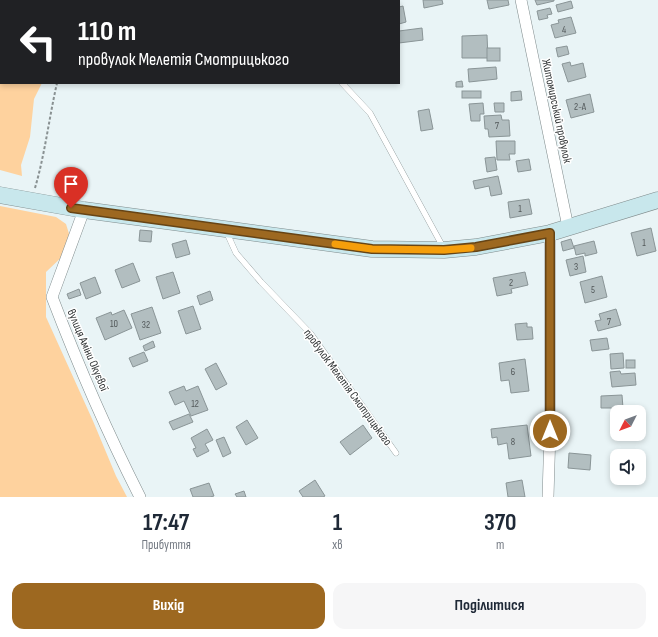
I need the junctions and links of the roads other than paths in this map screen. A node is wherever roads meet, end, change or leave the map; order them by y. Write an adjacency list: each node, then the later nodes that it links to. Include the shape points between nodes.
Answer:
1 (520, 0): 6 (street, Житомирський провулок)
2 (343, 84): 9 (lane, via 370,113)
3 (0, 195): 5 (street)
4 (658, 200): 6 (street)
5 (84, 210): 7 (street); 11 (street, вулиця Аміни Окуєвої, via 52,297 74,355)
6 (568, 227): 8 (street)
7 (225, 229): 9 (street, via 372,249); 10 (lane, провулок Мелетія Смотрицького, via 236,253 311,334)
8 (550, 233): 9 (street, via 476,247); 12 (street)
9 (444, 250)
10 (396, 453)
11 (140, 497)
12 (548, 497)

